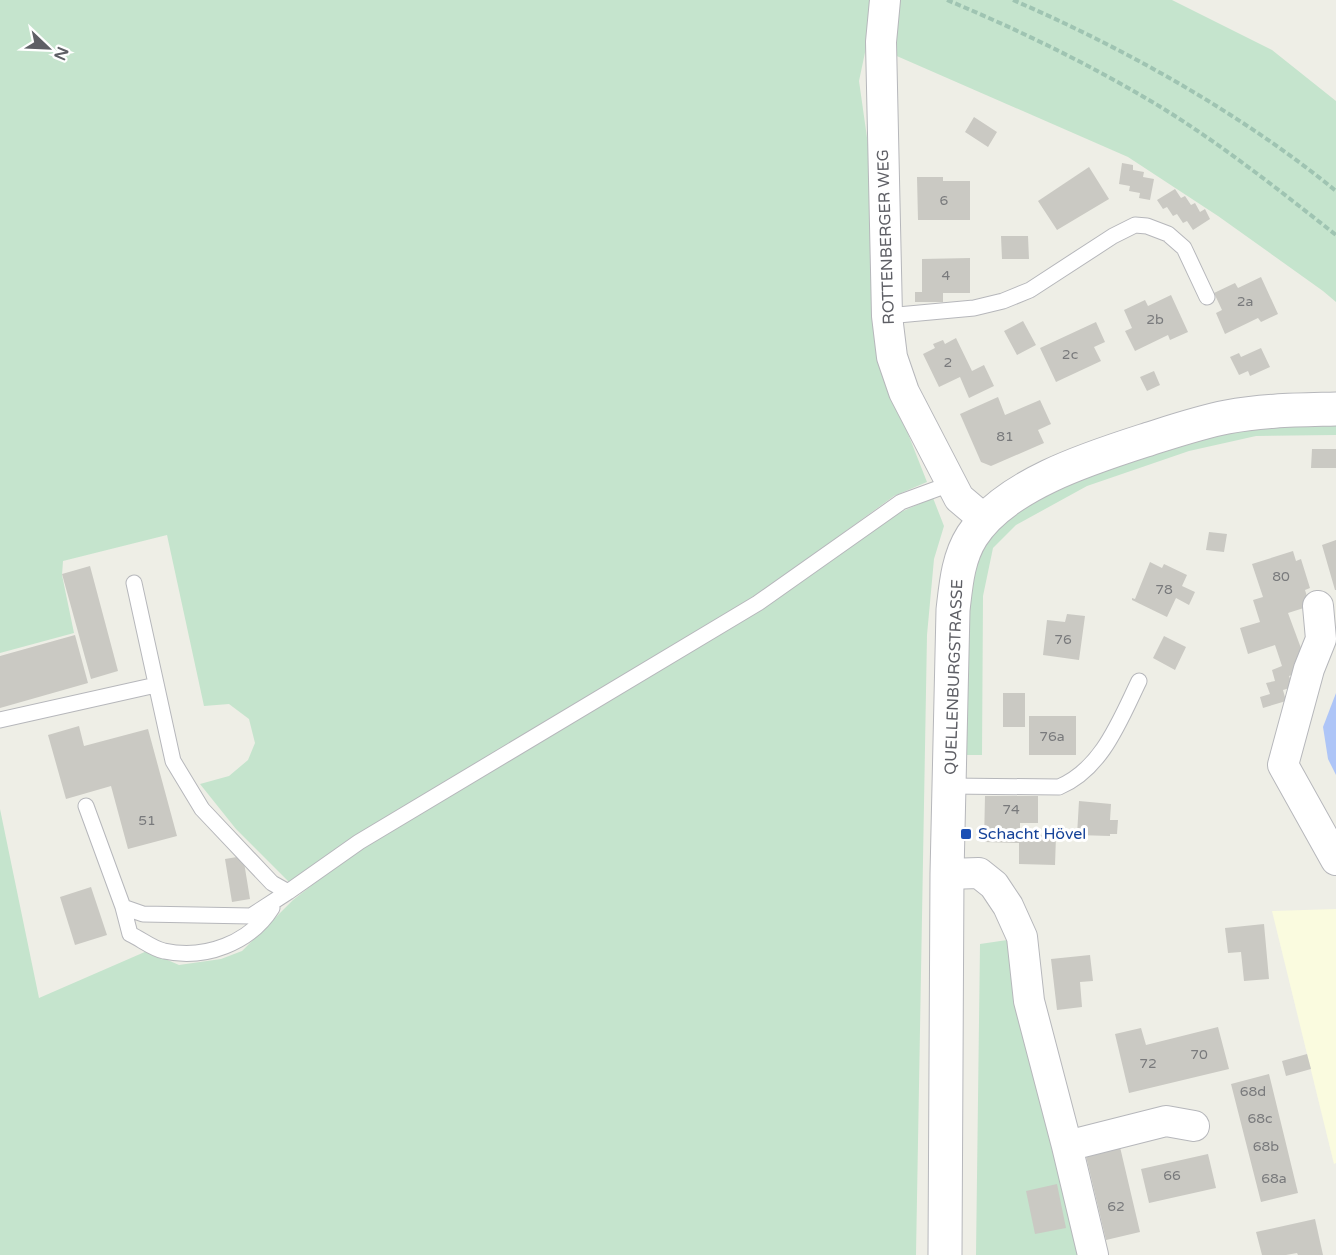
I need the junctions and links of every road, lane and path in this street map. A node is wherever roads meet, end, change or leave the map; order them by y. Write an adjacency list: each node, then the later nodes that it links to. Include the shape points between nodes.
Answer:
1 (885, 0): 7 (street, ROTTENBERGER WEG, via 880,42)
2 (946, 0): 5 (path, via 1058,51 1161,107)
3 (1013, 0): 4 (path, via 1103,42 1188,91)
4 (1336, 191)
5 (1336, 235)
6 (1208, 297): 7 (lane, via 1184,248 1168,234 1135,225 1030,290 1003,301 974,308)
7 (886, 316): 9 (street, ROTTENBERGER WEG, via 892,357 904,392)
8 (1336, 409): 10 (street, QUELLENBURGSTRASSE, via 1228,417 1113,450 1060,471 1010,499)
9 (950, 483): 10 (street, ROTTENBERGER WEG, via 959,498); 20 (lane, via 901,502 758,603 359,842)
10 (985, 520): 16 (street, QUELLENBURGSTRASSE, via 966,545 958,572 953,610)
11 (134, 583): 14 (lane)
12 (1318, 606): 18 (street, via 1321,639 1283,765)
13 (1139, 681): 16 (lane, via 1092,765 1073,781 1059,787)
14 (156, 685): 15 (lane); 20 (lane, via 173,761 202,809)
15 (0, 720)
16 (949, 786): 19 (street, QUELLENBURGSTRASSE)
17 (86, 806): 21 (lane)
18 (1336, 860)
19 (947, 874): 23 (street, via 979,873 994,885 1022,937 1029,1001); 24 (street, QUELLENBURGSTRASSE)
20 (282, 896): 21 (lane, via 251,916 143,914); 21 (lane, via 265,919 236,942 198,953 163,951 130,934)
21 (123, 907)
22 (1194, 1126): 23 (street, via 1166,1121)
23 (1067, 1146): 25 (street)
24 (945, 1255)
25 (1092, 1255)

